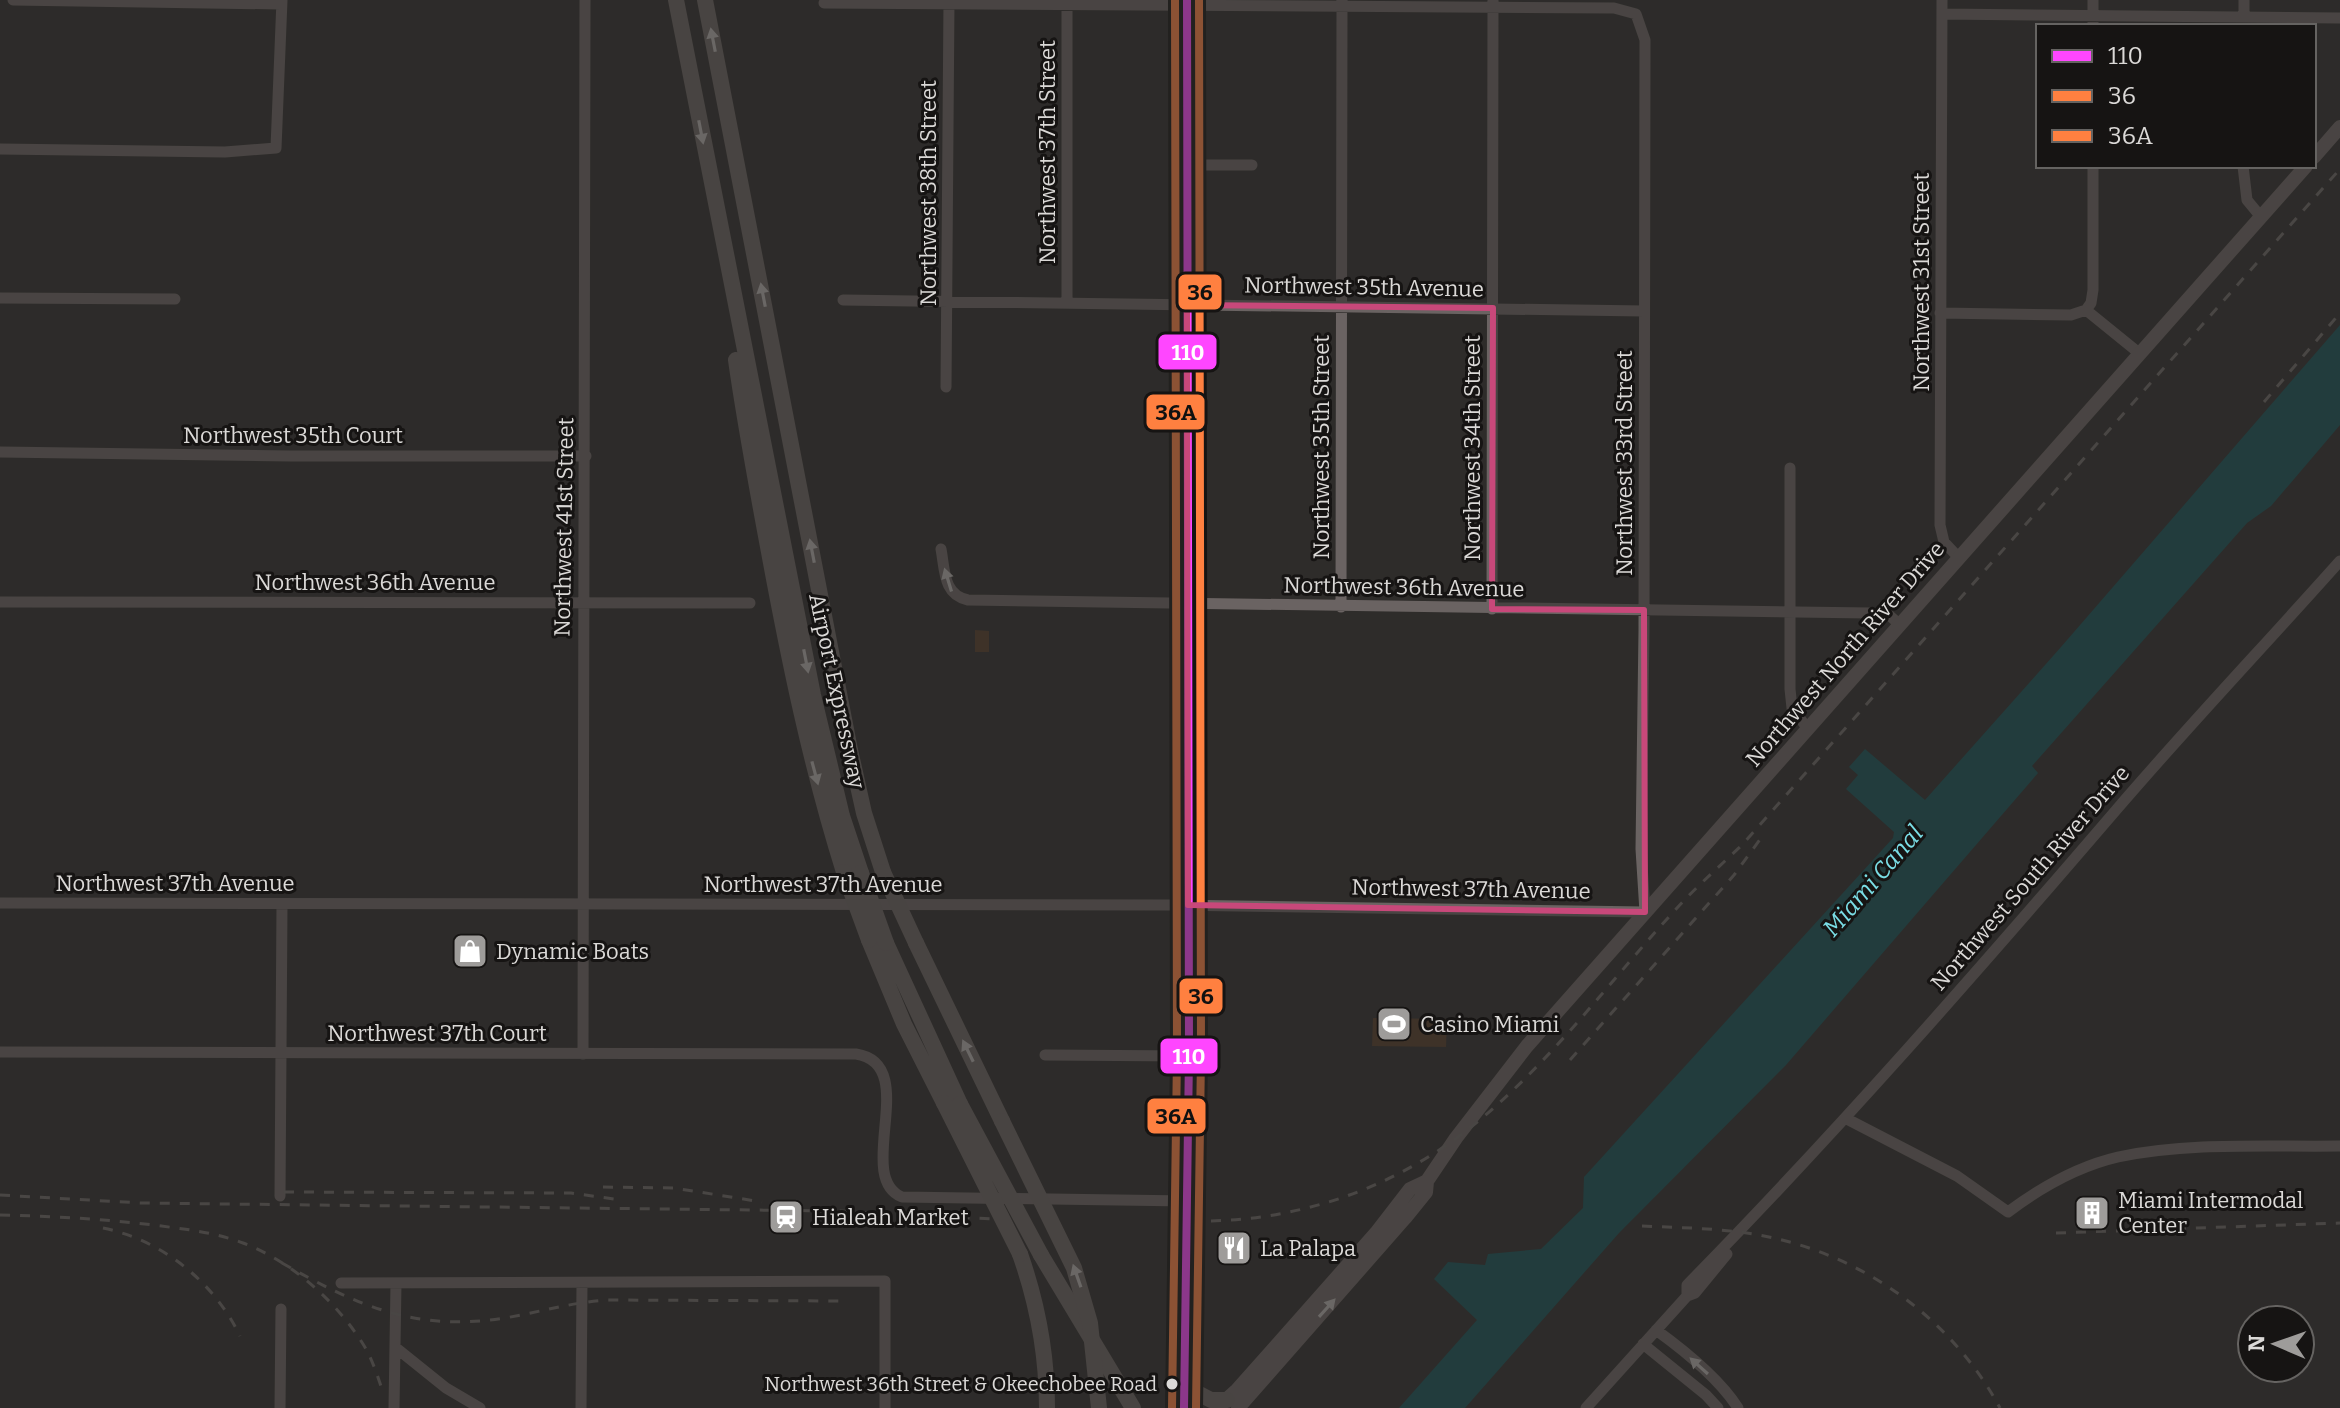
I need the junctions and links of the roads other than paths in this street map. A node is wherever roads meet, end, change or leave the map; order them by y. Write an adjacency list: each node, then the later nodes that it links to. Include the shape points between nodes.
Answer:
1 (13, 0): 9 (street)
2 (585, 0): 43 (street, Northwest 41st Street)
3 (676, 0): 68 (highway, Airport Expressway, one-way to 68, bridge, via 852,872)
4 (705, 0): 89 (highway, Airport Expressway, one-way to 4, bridge, via 1090,1323 1074,1268 883,872 864,813)
5 (1942, 0): 16 (street, Northwest 31st Street)
6 (2093, 0): 18 (street)
7 (2244, 0): 19 (street)
8 (949, 1): 11 (street); 13 (street); 32 (street, Northwest 38th Street)
9 (133, 2): 10 (street)
10 (282, 2): 21 (street, via 276,148)
11 (1067, 2): 12 (street); 33 (street, Northwest 37th Street)
12 (1187, 2): 14 (street); 23 (highway)
13 (824, 3)
14 (1342, 3): 15 (street); 35 (street, Northwest 35th Street)
15 (1493, 4): 36 (street, Northwest 34th Street); 38 (street, Northwest 33rd Street, via 1614,8 1636,14 1645,40)
16 (1942, 14): 18 (street); 39 (street, Northwest 31st Street)
17 (2340, 18): 19 (street)
18 (2093, 21): 19 (street)
19 (2244, 21)
20 (2340, 127): 22 (main road)
21 (0, 149)
22 (2316, 155)
23 (1187, 165): 24 (street); 34 (highway)
24 (1252, 165)
25 (2093, 168): 37 (street, via 2093,290)
26 (2243, 168): 28 (street, via 2247,200)
27 (2304, 168): 28 (main road, Northwest North River Drive)
28 (2261, 217): 40 (main road, Northwest North River Drive)
29 (0, 298): 30 (street)
30 (175, 299)
31 (843, 300): 32 (street, Northwest 35th Avenue)
32 (947, 302): 33 (street, Northwest 35th Avenue); 41 (street, Northwest 38th Street)
33 (1067, 303): 34 (street, Northwest 35th Avenue)
34 (1187, 305): 35 (street, Northwest 35th Avenue); 51 (highway)
35 (1341, 306): 36 (street, Northwest 35th Avenue); 52 (street, Northwest 35th Street)
36 (1493, 308): 38 (street, Northwest 35th Avenue); 53 (street, Northwest 34th Street)
37 (2086, 310): 39 (street, via 2071,315); 40 (street)
38 (1644, 311): 54 (street, Northwest 33rd Street)
39 (1940, 313): 46 (street, Northwest 31st Street, via 1940,525 1944,542)
40 (2139, 353): 46 (main road, Northwest North River Drive)
41 (946, 387)
42 (0, 452): 43 (street, Northwest 35th Court)
43 (586, 456): 49 (street, Northwest 41st Street)
44 (1790, 468): 55 (street)
45 (941, 549): 51 (street, Northwest 36th Avenue, one-way to 45, via 968,600 957,597 947,583)
46 (1959, 558): 56 (main road, Northwest North River Drive)
47 (2340, 561): 69 (street, Northwest South River Drive)
48 (0, 602): 49 (street, Northwest 36th Avenue)
49 (583, 602): 50 (street, Northwest 36th Avenue); 59 (street, Northwest 41st Street)
50 (750, 603)
51 (1188, 604): 52 (street, Northwest 36th Avenue); 61 (highway)
52 (1341, 607): 53 (street, Northwest 36th Avenue)
53 (1492, 609): 54 (street, Northwest 36th Avenue)
54 (1644, 610): 55 (street, Northwest 36th Avenue); 62 (street, Northwest 33rd Street)
55 (1788, 613): 56 (street, Northwest 36th Avenue, via 1880,614); 57 (street, via 1792,708)
56 (1900, 625): 57 (main road, Northwest North River Drive)
57 (1808, 729): 62 (main road, Northwest North River Drive)
58 (0, 903): 60 (street, Northwest 37th Avenue)
59 (583, 903): 60 (street, Northwest 37th Avenue); 61 (street, Northwest 37th Avenue); 65 (street, Northwest 41st Street)
60 (282, 904): 64 (street)
61 (1188, 905): 62 (street, Northwest 37th Avenue); 67 (highway)
62 (1645, 912): 82 (main road, Northwest North River Drive, via 1504,1075 1427,1181 1410,1189 1296,1333)
63 (0, 1052): 64 (street, Northwest 37th Court)
64 (281, 1052): 65 (street, Northwest 37th Court); 71 (street)
65 (583, 1054): 72 (street, Northwest 37th Court, via 863,1055 881,1069 885,1083 884,1175 896,1195)
66 (1045, 1055): 67 (street)
67 (1189, 1056): 72 (highway)
68 (952, 1103): 81 (highway, Airport Expressway, bridge); 88 (highway, bridge, via 1020,1254 1041,1327)
69 (1845, 1118): 70 (street, via 1955,1175 2008,1212 2057,1182 2117,1158 2169,1150); 77 (street, Northwest South River Drive, via 1687,1285 1687,1296)
70 (2340, 1146)
71 (280, 1196)
72 (1187, 1201): 80 (highway)
73 (341, 1283): 74 (street)
74 (396, 1283): 75 (street); 79 (street)
75 (582, 1283): 86 (street); 87 (street, via 885,1281)
76 (281, 1309): 83 (street)
77 (1656, 1330): 78 (street, Northwest South River Drive); 93 (street, one-way to 77, via 1704,1370)
78 (1643, 1344): 91 (street, Northwest South River Drive); 92 (street)
79 (395, 1347): 84 (street); 85 (street)
80 (1184, 1386): 82 (highway); 90 (highway)
81 (1125, 1404)
82 (1227, 1405)
83 (280, 1408)
84 (394, 1408)
85 (480, 1408)
86 (581, 1408)
87 (885, 1408)
88 (1047, 1408)
89 (1099, 1408)
90 (1184, 1408)
91 (1586, 1408)
92 (1718, 1408)
93 (1738, 1408)

